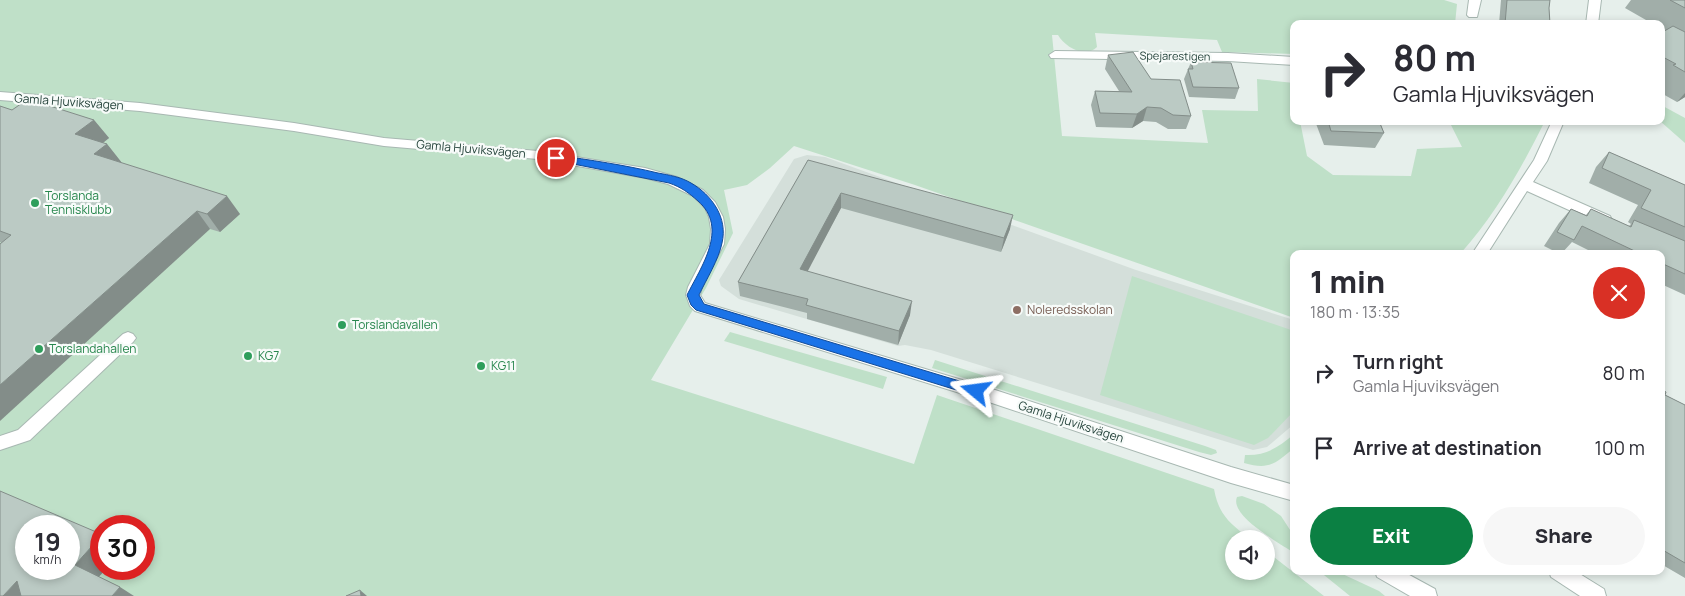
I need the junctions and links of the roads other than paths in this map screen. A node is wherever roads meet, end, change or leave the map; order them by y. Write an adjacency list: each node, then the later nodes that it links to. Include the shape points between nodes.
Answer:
1 (1475, 0): 3 (street)
2 (1595, 0): 4 (street)
3 (1473, 15)
4 (1592, 20)
5 (1055, 55): 6 (street, Spejarestigen)
6 (1290, 61)
7 (0, 96): 14 (street, Gamla Hjuviksvägen, via 140,107 384,142 538,155 672,180 698,193 716,217 717,244 693,295 700,307)
8 (1556, 125): 9 (street, via 1540,161)
9 (1524, 184): 10 (street); 11 (street)
10 (1616, 225)
11 (1482, 250)
12 (128, 338): 13 (street, via 24,435)
13 (0, 443)
14 (1290, 492)
15 (1391, 575): 17 (street)
16 (1564, 575): 18 (street)
17 (1426, 596)
18 (1597, 596)

